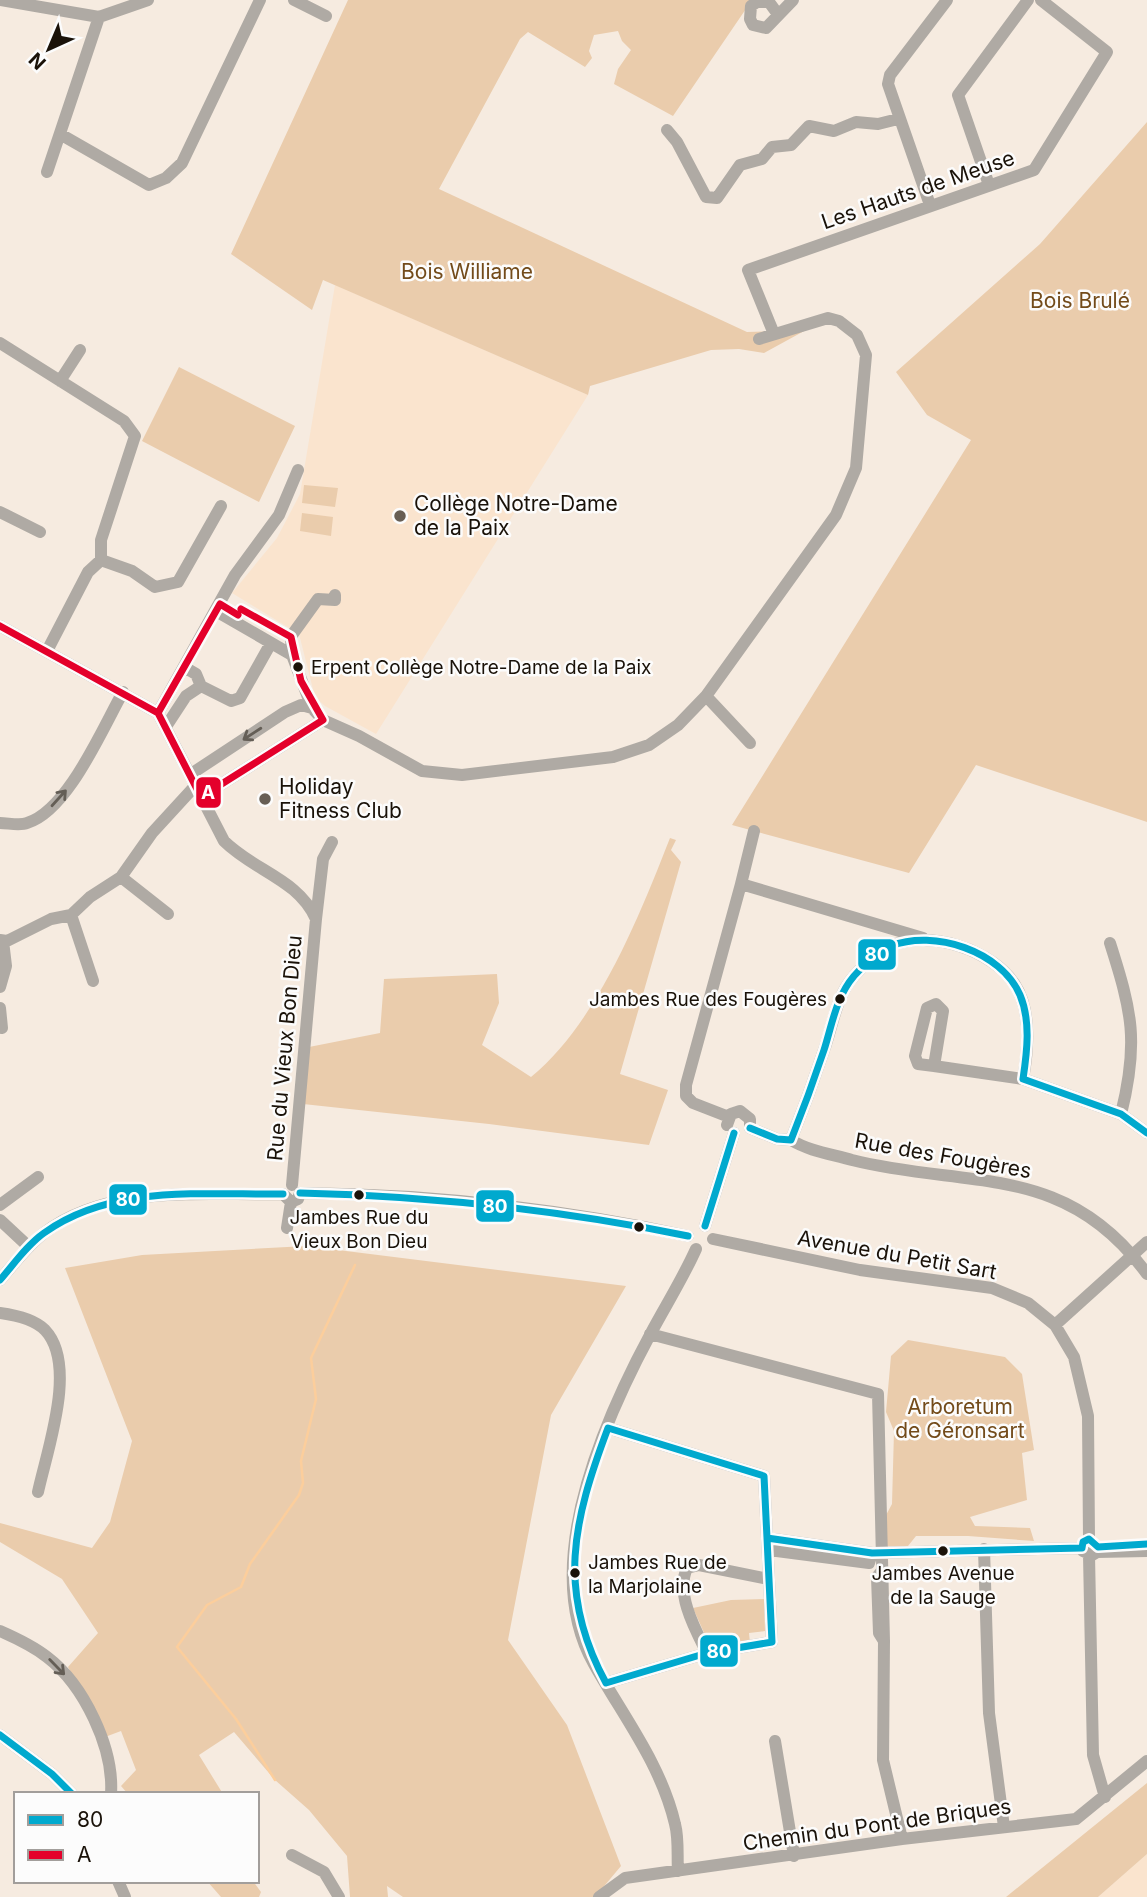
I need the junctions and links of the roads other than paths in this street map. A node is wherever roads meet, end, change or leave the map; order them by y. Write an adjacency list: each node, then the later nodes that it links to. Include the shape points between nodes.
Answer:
1 (0, 0): 11 (street)
2 (148, 0): 11 (street)
3 (260, 0): 14 (street, via 182,163 166,178 149,185)
4 (294, 0): 10 (street)
5 (793, 0): 9 (street)
6 (947, 0): 12 (street, via 890,75 888,91)
7 (1028, 0): 16 (street, via 957,95)
8 (1041, 0): 16 (street, Les Hauts de Meuse, via 1107,52 1038,167)
9 (777, 13)
10 (326, 16)
11 (99, 17): 14 (street)
12 (898, 119): 13 (street, via 878,124 856,122 834,131 809,126 791,145 772,147 762,159 740,165 717,198 706,197); 17 (street)
13 (667, 130)
14 (60, 134): 15 (street)
15 (47, 172)
16 (989, 185): 17 (street, Les Hauts de Meuse)
17 (930, 205): 18 (street, Les Hauts de Meuse, via 748,270)
18 (774, 334): 19 (street); 37 (street, via 828,318 857,335 866,355 856,468 836,515)
19 (759, 339)
20 (0, 343): 22 (street)
21 (80, 350): 22 (street)
22 (60, 381): 27 (street, via 124,421 135,436 101,540)
23 (298, 470): 29 (street, via 279,515 235,575)
24 (221, 506): 27 (street, via 178,582 155,587)
25 (0, 512): 26 (street)
26 (40, 532)
27 (101, 560): 32 (street, via 88,572)
28 (335, 595): 33 (street, via 335,600 318,599 291,636)
29 (216, 611): 31 (street); 34 (street)
30 (0, 626): 32 (street)
31 (271, 643): 33 (street); 35 (street, via 236,701)
32 (47, 651): 36 (street)
33 (288, 652): 38 (street)
34 (184, 667): 35 (street, via 196,674); 39 (street)
35 (201, 686): 41 (street, via 186,696)
36 (123, 692): 39 (street); 44 (street, one-way to 36, via 27,824 66,791)
37 (706, 696): 40 (street, via 678,725 649,745 613,757 462,775 422,771); 42 (street)
38 (306, 706): 40 (street); 43 (street, one-way to 43, via 285,712)
39 (158, 713): 41 (street, Rue du Vieux Bon Dieu)
40 (323, 720): 43 (street)
41 (167, 725): 43 (street, Rue du Vieux Bon Dieu)
42 (750, 743)
43 (196, 786): 47 (street, via 152,833); 51 (street, Rue du Vieux Bon Dieu, via 224,841 252,865 298,892)
44 (0, 823)
45 (754, 831): 48 (street)
46 (332, 842): 51 (street, via 323,859)
47 (121, 877): 49 (street); 50 (street)
48 (741, 884): 52 (street); 64 (street, via 686,1085 686,1096 693,1103)
49 (168, 914)
50 (71, 915): 54 (street); 57 (street)
51 (316, 919): 70 (street, Rue du Vieux Bon Dieu)
52 (892, 928): 53 (street); 56 (street)
53 (926, 939): 56 (street); 62 (street, via 981,955 1016,985 1028,1038)
54 (1, 941): 58 (street, via 5,966)
55 (1110, 943): 63 (street, via 1127,991 1133,1033 1131,1072)
56 (892, 946): 68 (street, via 867,963 845,988)
57 (93, 981)
58 (0, 988)
59 (0, 1008): 60 (street)
60 (2, 1028)
61 (934, 1066): 62 (street)
62 (1023, 1079): 63 (street)
63 (1121, 1114): 67 (street)
64 (729, 1117): 65 (street, via 735,1111 744,1112); 66 (street, via 727,1126)
65 (750, 1128): 66 (street, via 743,1134); 68 (street, Rue des Fougères)
66 (734, 1133): 73 (street)
67 (1147, 1133)
68 (791, 1140): 80 (street, Rue des Fougères, via 878,1166 1022,1185 1090,1217)
69 (38, 1177): 71 (street)
70 (292, 1194): 74 (street, Rue du Vieux Bon Dieu); 75 (street, via 401,1197 615,1220); 78 (street, via 128,1198 77,1213)
71 (0, 1205)
72 (0, 1220): 78 (street)
73 (705, 1226): 75 (street, via 698,1225); 76 (street)
74 (287, 1228)
75 (688, 1236): 79 (street)
76 (713, 1239): 79 (street, via 704,1250); 84 (street, Avenue du Petit Sart, via 860,1270 992,1288 1028,1303)
77 (1147, 1242): 80 (street)
78 (29, 1247): 82 (street)
79 (696, 1249): 85 (street)
80 (1132, 1258): 81 (street, Rue des Fougères); 84 (street)
81 (1147, 1274)
82 (0, 1280)
83 (0, 1313): 87 (street, via 44,1328 60,1358 61,1383)
84 (1055, 1325): 90 (street, Avenue du Petit Sart, via 1073,1357 1088,1416)
85 (650, 1334): 86 (street); 93 (street, via 878,1394)
86 (608, 1428): 88 (street, via 764,1476); 97 (street, via 576,1528 573,1564 580,1632)
87 (38, 1492)
88 (768, 1544): 93 (street, via 869,1563); 94 (street)
89 (1147, 1544): 90 (street)
90 (1091, 1548): 91 (street); 92 (street); 103 (street, Avenue du Petit Sart, via 1093,1755)
91 (984, 1549): 93 (street); 104 (street, via 989,1713)
92 (1147, 1551)
93 (876, 1553): 105 (street, via 881,1572 877,1577 879,1633 884,1641 883,1760)
94 (768, 1579): 96 (street, via 772,1643); 96 (street, via 699,1565 687,1568 688,1609)
95 (0, 1631): 102 (street, one-way to 102, via 48,1657 71,1681 102,1735)
96 (707, 1653): 97 (street)
97 (607, 1683): 108 (street, via 660,1780 676,1825)
98 (0, 1735): 101 (street)
99 (775, 1741): 107 (street)
100 (1147, 1760): 103 (street, Chemin du Pont de Briques)
101 (70, 1792)
102 (111, 1792)
103 (1105, 1797): 104 (street, Chemin du Pont de Briques, via 1076,1819)
104 (1004, 1828): 105 (street, Chemin du Pont de Briques)
105 (902, 1839): 107 (street, Chemin du Pont de Briques)
106 (292, 1856): 109 (street, via 324,1872)
107 (794, 1856): 108 (street, Chemin du Pont de Briques)
108 (678, 1871): 110 (street, Chemin du Pont de Briques, via 625,1878)
109 (339, 1897)
110 (598, 1897)

